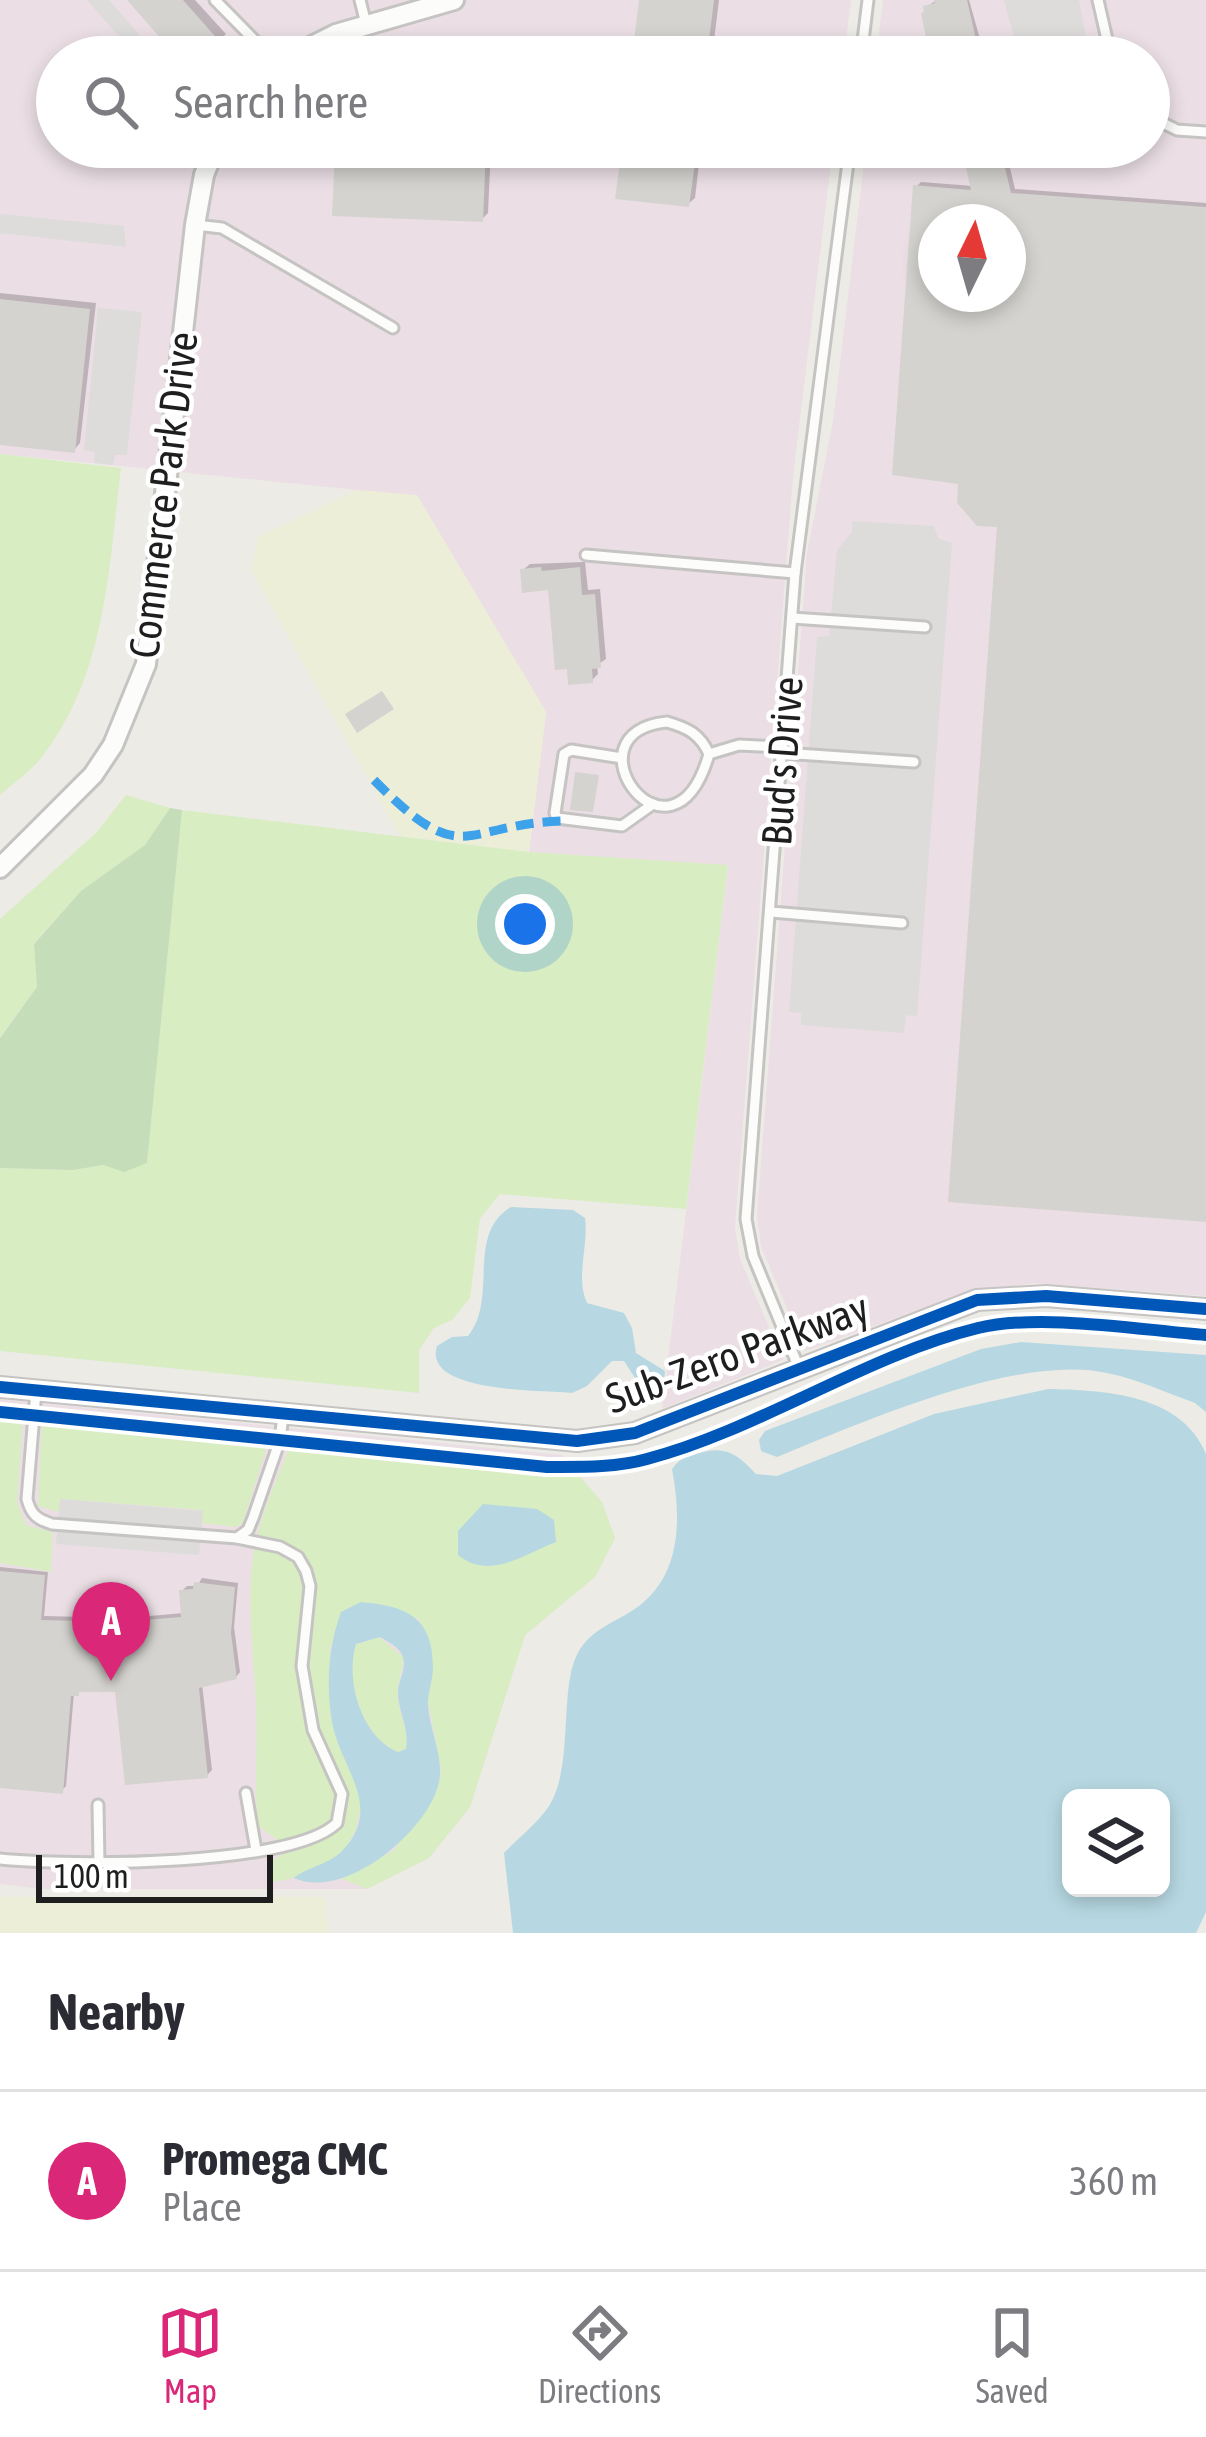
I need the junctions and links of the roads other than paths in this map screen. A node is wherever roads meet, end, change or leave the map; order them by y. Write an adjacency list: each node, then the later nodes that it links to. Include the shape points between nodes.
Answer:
1 (215, 0): 7 (lane)
2 (360, 0): 6 (lane)
3 (454, 0): 6 (street)
4 (868, 0): 9 (lane)
5 (1098, 0): 10 (lane)
6 (366, 24): 8 (street)
7 (250, 36)
8 (334, 36)
9 (864, 36)
10 (1106, 36)
11 (1170, 126): 12 (lane)
12 (1206, 132)
13 (207, 168): 15 (street, Commerce Park Drive)
14 (847, 168): 18 (lane, Bud's Drive)
15 (196, 226): 16 (lane, via 222,228); 26 (street, Commerce Park Drive, via 146,664 93,775)
16 (393, 328)
17 (586, 555): 18 (lane)
18 (795, 573): 19 (lane, Bud's Drive)
19 (792, 618): 20 (lane); 21 (lane, Bud's Drive)
20 (925, 627)
21 (783, 750): 22 (lane, via 739,745); 24 (lane); 27 (lane, Bud's Drive)
22 (709, 754): 23 (lane, via 692,730 667,722 640,729); 25 (lane, via 692,795)
23 (622, 758): 25 (lane, via 630,789); 25 (lane, via 564,754 557,818 622,826)
24 (914, 762)
25 (653, 804)
26 (0, 868)
27 (771, 912): 28 (lane); 30 (lane, Bud's Drive, via 747,1235)
28 (902, 923)
29 (1206, 1309): 30 (street, Sub-Zero Parkway, via 1046,1296 977,1300)
30 (799, 1368): 33 (street, Sub-Zero Parkway, via 604,1439)
31 (0, 1388): 32 (street, Sub-Zero Parkway)
32 (37, 1391): 33 (street, Sub-Zero Parkway); 34 (lane, via 27,1499 39,1520)
33 (283, 1415): 34 (lane, via 253,1518)
34 (237, 1538): 37 (lane, via 280,1546 306,1570 306,1697 342,1794 327,1833)
35 (246, 1793): 37 (lane)
36 (98, 1805): 39 (lane)
37 (256, 1850): 39 (lane)
38 (0, 1859): 39 (lane)
39 (99, 1863)

